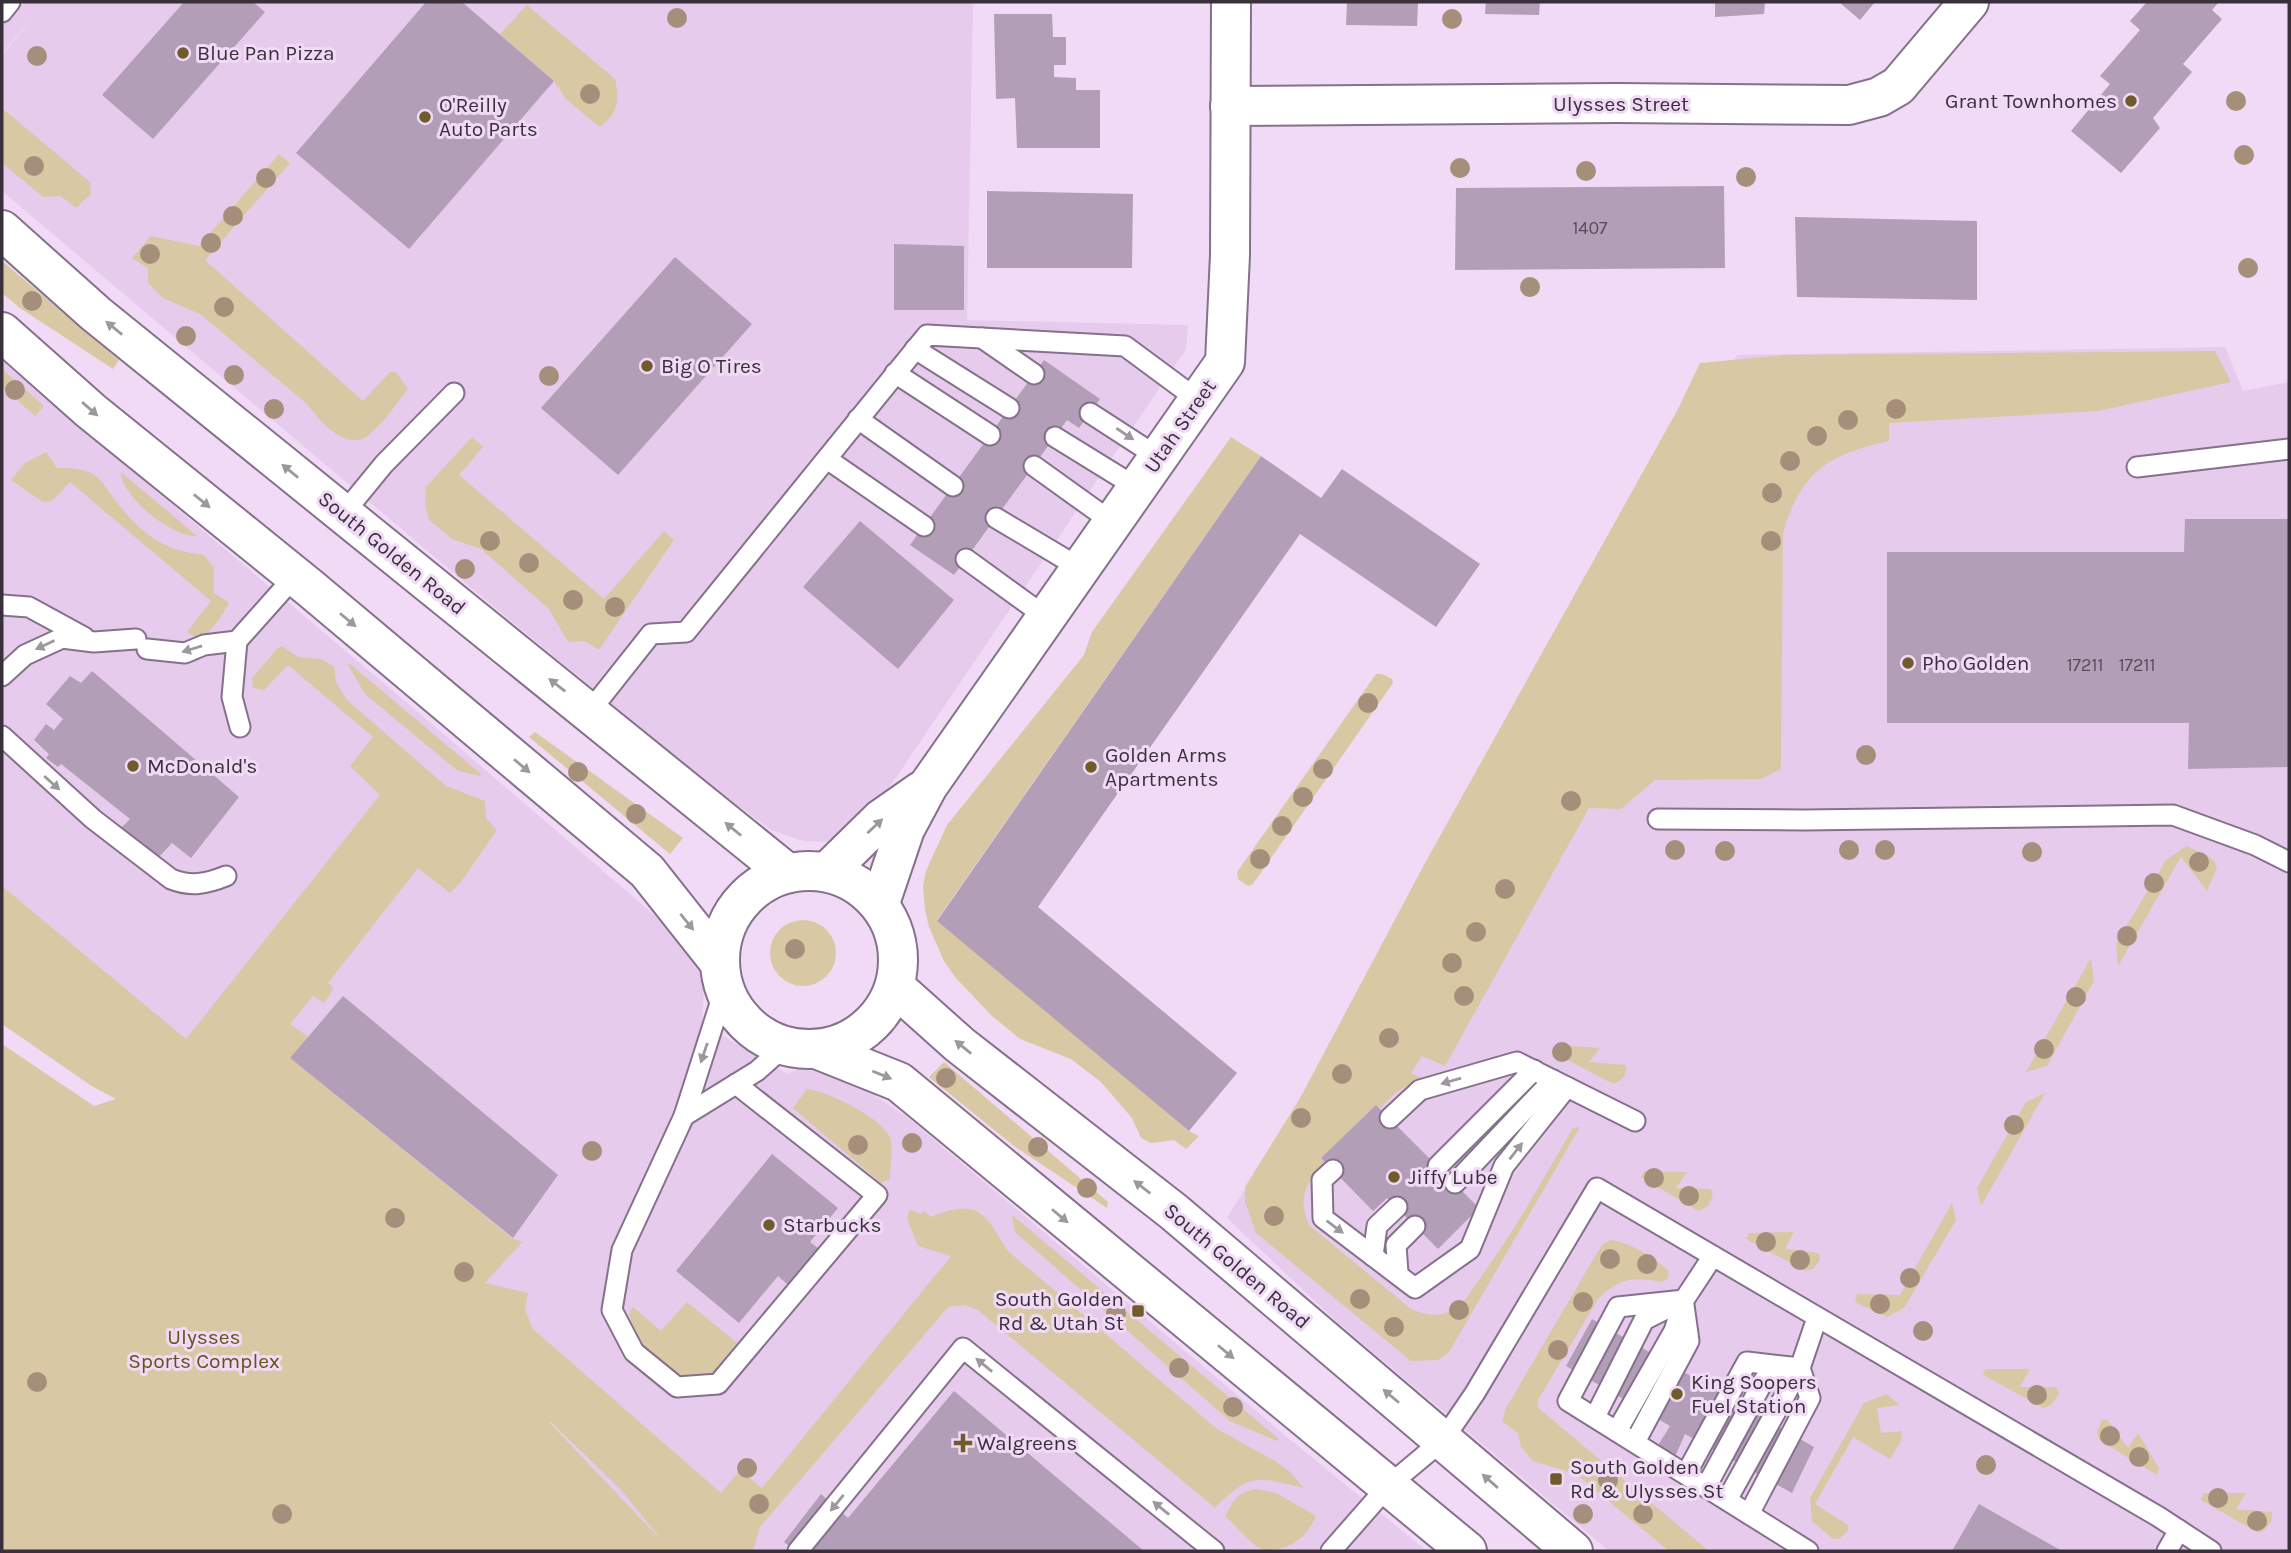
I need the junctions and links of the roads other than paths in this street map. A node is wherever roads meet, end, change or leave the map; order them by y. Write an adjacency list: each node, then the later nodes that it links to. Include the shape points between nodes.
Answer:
1 (10, 2): 4 (lane)
2 (1231, 2): 5 (main road, Utah Street)
3 (1969, 2): 5 (main road, Ulysses Street, via 1898,86 1849,105)
4 (2, 12)
5 (1230, 106): 13 (main road, Utah Street, via 1225,362)
6 (2, 230): 26 (main road, South Golden Road, one-way to 6, via 96,314)
7 (2, 332): 32 (main road, one-way to 32, via 91,411)
8 (981, 338): 9 (lane, via 927,335); 11 (lane); 13 (lane, via 1125,346)
9 (915, 349): 10 (lane); 14 (lane)
10 (895, 373): 16 (lane); 17 (lane)
11 (1034, 374)
12 (454, 393): 26 (lane, via 384,464)
13 (1198, 400): 20 (main road, Utah Street)
14 (1009, 408)
15 (1090, 412): 20 (lane, one-way to 20)
16 (858, 419): 21 (lane); 24 (lane)
17 (990, 435)
18 (1055, 437): 25 (lane)
19 (2289, 449): 23 (lane)
20 (1158, 457): 25 (main road, Utah Street)
21 (827, 458): 29 (lane); 38 (lane, via 686,632 651,634)
22 (1034, 466): 28 (lane)
23 (2137, 467)
24 (953, 486)
25 (1136, 487): 28 (main road, Utah Street)
26 (344, 514): 38 (main road, South Golden Road, one-way to 26)
27 (996, 518): 31 (lane)
28 (1112, 522): 31 (main road, Utah Street)
29 (924, 526)
30 (966, 559): 34 (lane)
31 (1080, 568): 34 (main road, Utah Street)
32 (295, 576): 35 (lane); 48 (main road, one-way to 48, via 647,871)
33 (2, 605): 36 (lane, via 29,607)
34 (1046, 617): 41 (main road, Utah Street)
35 (237, 641): 36 (lane, one-way to 36, via 204,645 185,653 141,644); 39 (lane, via 232,697)
36 (94, 642): 37 (lane, one-way to 37, via 62,638 25,655)
37 (2, 676)
38 (590, 711): 44 (main road, South Golden Road, one-way to 38)
39 (240, 727)
40 (2, 736): 46 (lane, one-way to 46, via 93,818 171,879 185,885)
41 (928, 786): 45 (main road, Utah Street, one-way to 41, via 881,819); 47 (main road, Utah Street, via 905,830)
42 (1658, 819): 43 (lane, via 2173,815)
43 (2289, 862)
44 (786, 872): 45 (main road); 48 (main road, via 744,899 726,925)
45 (827, 872): 47 (main road, via 860,885)
46 (226, 876)
47 (880, 904): 49 (main road, via 896,934 899,967)
48 (722, 976): 50 (main road, via 732,1007 751,1029); 54 (lane, one-way to 54)
49 (895, 987): 50 (main road, via 881,1014 848,1041); 70 (main road, South Golden Road, one-way to 49, via 1174,1212 960,1045)
50 (802, 1048): 53 (lane); 73 (main road, one-way to 73, via 899,1082)
51 (1525, 1066): 52 (lane); 55 (lane, one-way to 55, via 1420,1090); 57 (lane)
52 (1560, 1083): 56 (lane); 59 (lane); 64 (lane, one-way to 52, via 1415,1288 1470,1250 1504,1166)
53 (736, 1084): 54 (lane); 54 (lane, via 877,1195 718,1384 677,1387 634,1352 612,1310 622,1250)
54 (684, 1116)
55 (1390, 1118)
56 (1634, 1121)
57 (1438, 1166)
58 (1333, 1170): 62 (lane, one-way to 62, via 1322,1180 1323,1217)
59 (1455, 1183)
60 (1397, 1207): 62 (lane, via 1377,1226)
61 (1415, 1226): 64 (lane, via 1396,1245)
62 (1373, 1256): 64 (lane)
63 (1713, 1256): 65 (lane); 66 (lane); 70 (lane, via 1597,1188)
64 (1398, 1273)
65 (1684, 1300): 68 (lane, via 1644,1320); 68 (lane, via 1618,1307 1568,1401); 69 (lane, via 1674,1331); 71 (lane, via 1689,1341)
66 (1817, 1318): 67 (lane); 77 (lane)
67 (1800, 1368): 72 (lane, via 1747,1362); 74 (lane, via 1764,1380); 75 (lane); 76 (lane, via 1810,1398)
68 (1595, 1417): 69 (lane)
69 (1617, 1431): 71 (lane)
70 (1443, 1440): 73 (lane); 82 (main road, South Golden Road, one-way to 70)
71 (1634, 1442): 72 (lane)
72 (1686, 1474): 74 (lane)
73 (1388, 1486): 80 (lane); 81 (main road)
74 (1706, 1487): 75 (lane)
75 (1727, 1500): 76 (lane)
76 (1749, 1514): 83 (lane)
77 (2179, 1530): 84 (lane); 85 (lane)
78 (798, 1551): 79 (lane, one-way to 78, via 962,1348)
79 (1214, 1551)
80 (1331, 1551)
81 (1467, 1551)
82 (1573, 1551)
83 (1808, 1551)
84 (2167, 1551)
85 (2211, 1551)

